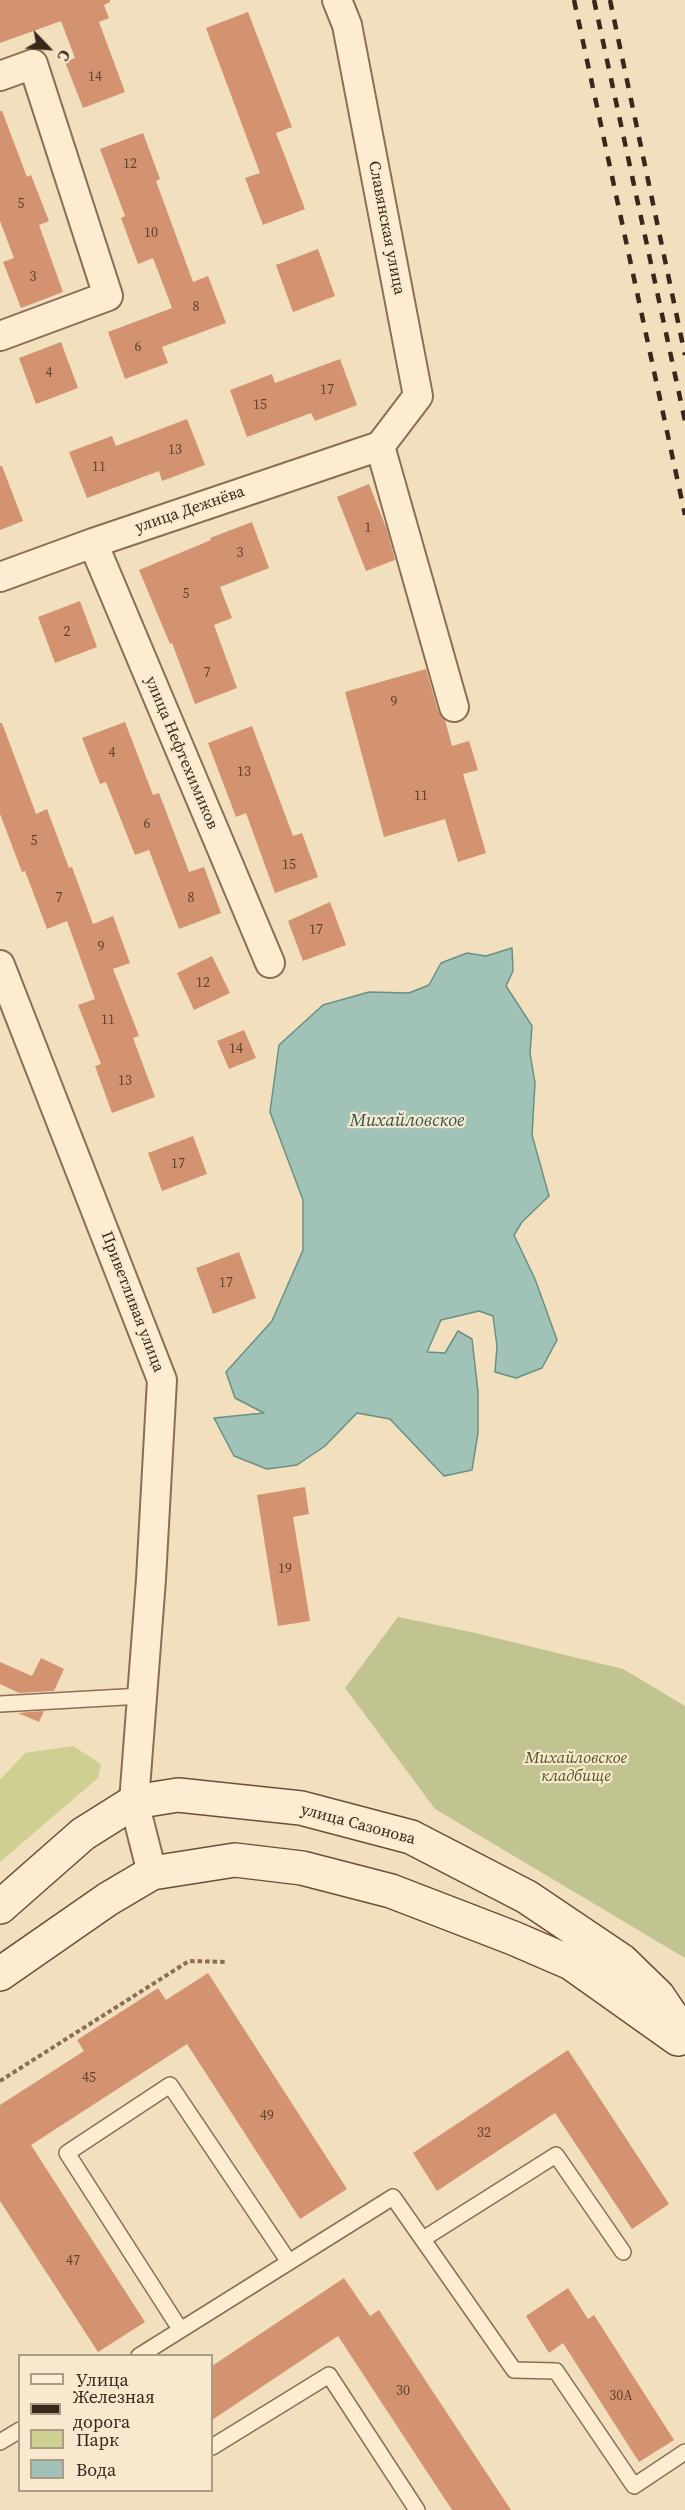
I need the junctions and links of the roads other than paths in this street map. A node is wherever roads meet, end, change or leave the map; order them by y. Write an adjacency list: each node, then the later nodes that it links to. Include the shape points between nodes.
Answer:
1 (337, 0): 4 (street, Славянская улица, via 347,25 418,396)
2 (0, 76): 3 (street, via 33,63 108,296)
3 (0, 336)
4 (380, 446): 5 (street, улица Дежнёва); 7 (street)
5 (93, 543): 6 (street, улица Дежнёва); 8 (street, улица Нефтехимиков)
6 (0, 577)
7 (454, 708)
8 (270, 963)
9 (0, 964): 10 (street, Приветливая улица, via 162,1380)
10 (142, 1696): 11 (lane); 12 (street, Приветливая улица)
11 (0, 1704)
12 (134, 1802): 13 (street, Приветливая улица); 14 (main road, улица Сазонова, via 83,1833); 16 (main road, улица Сазонова, via 178,1795 301,1808 411,1837 527,1897 622,1962 658,1996)
13 (152, 1873): 15 (main road); 17 (main road, via 235,1860 302,1868 391,1891 571,1963)
14 (0, 1907)
15 (0, 1974)
16 (685, 2036)
17 (685, 2044)
18 (423, 2239): 19 (lane, via 556,2155); 20 (lane, via 393,2197); 26 (lane, via 514,2370 556,2371 634,2486)
19 (622, 2252)
20 (289, 2262): 21 (lane); 21 (lane, via 171,2085 67,2153)
21 (180, 2329): 22 (lane)
22 (141, 2354)
23 (18, 2431): 24 (lane)
24 (0, 2442)
25 (213, 2446): 27 (lane, via 329,2375)
26 (685, 2452)
27 (417, 2510)

